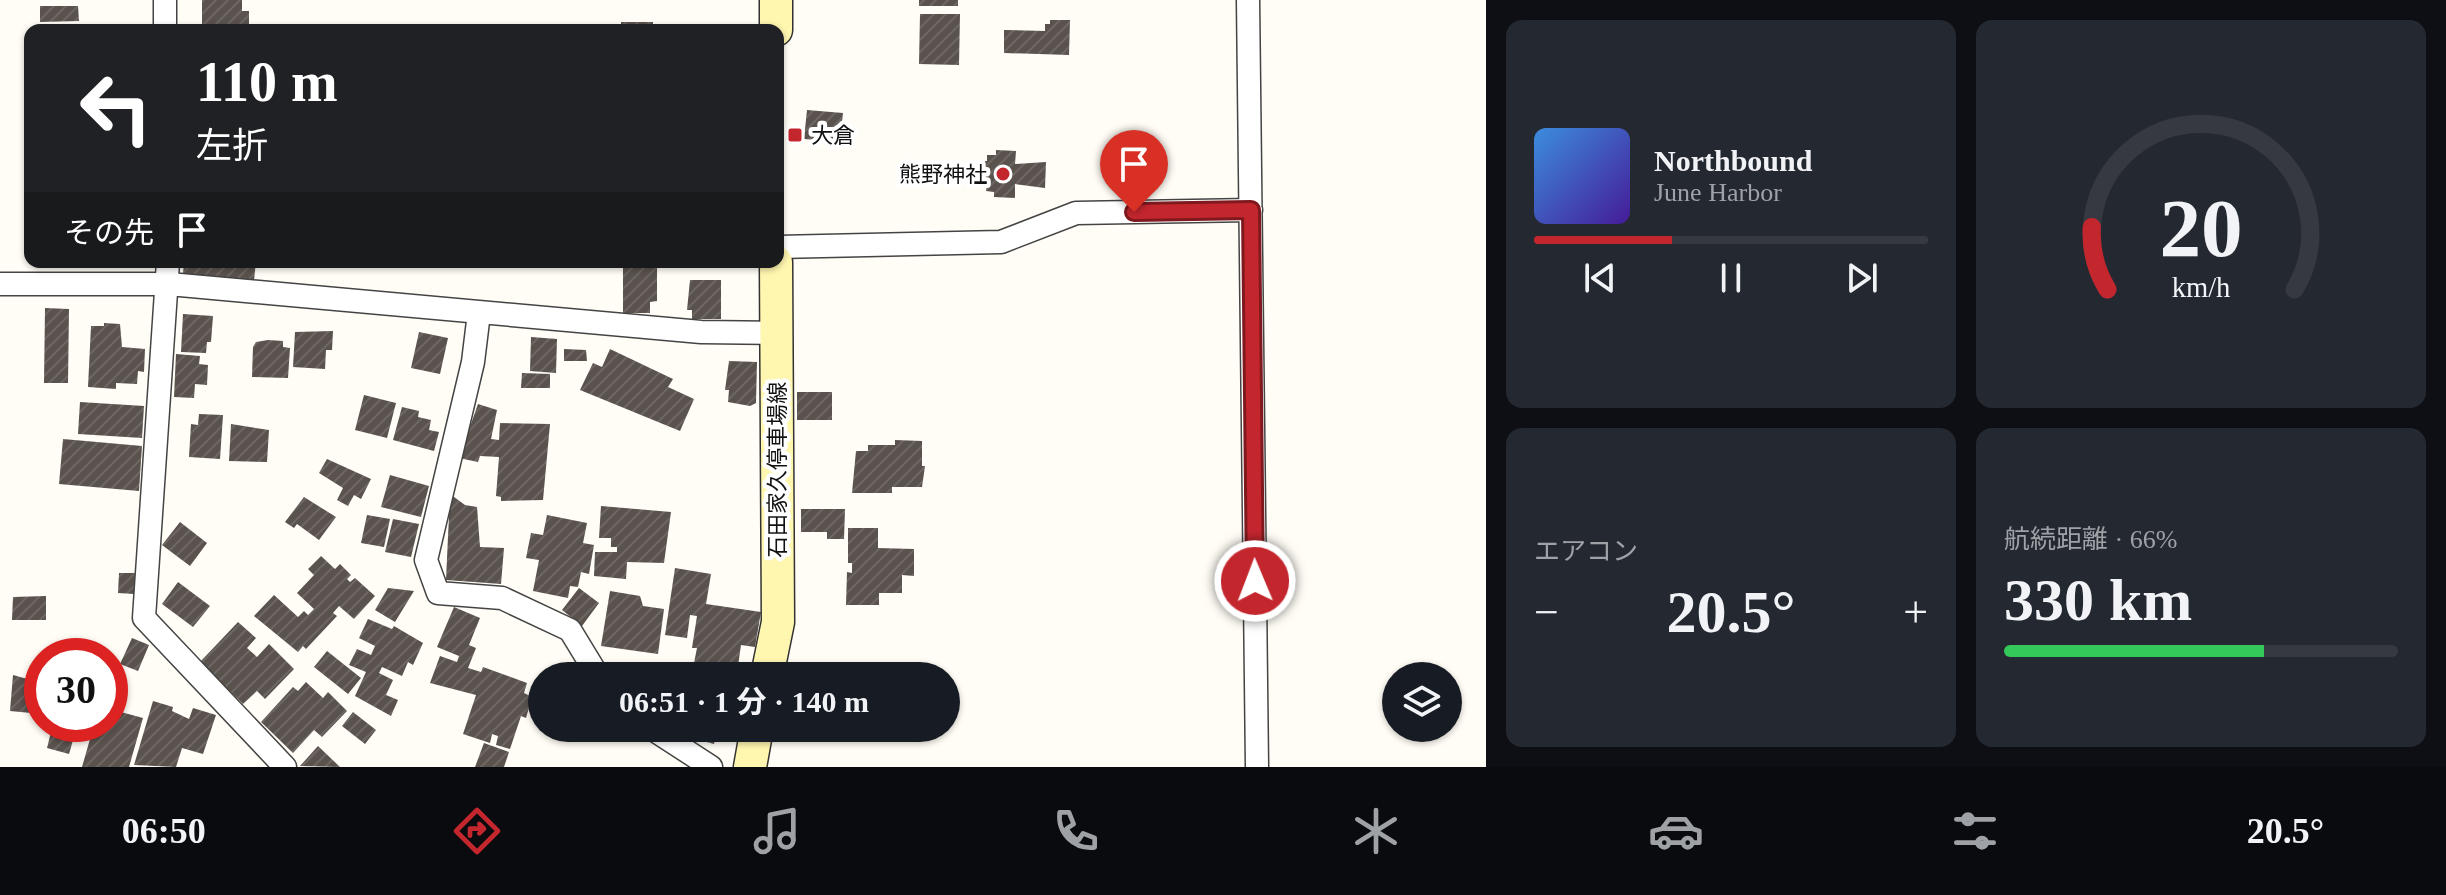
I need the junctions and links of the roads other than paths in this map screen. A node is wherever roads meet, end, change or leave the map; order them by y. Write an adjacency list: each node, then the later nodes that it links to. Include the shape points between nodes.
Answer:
1 (165, 0): 4 (street)
2 (776, 0): 5 (main road)
3 (1248, 0): 6 (street)
4 (165, 24)
5 (776, 24)
6 (1251, 210): 7 (street, via 1076,213 1001,242); 20 (street)
7 (784, 247)
8 (776, 268): 12 (main road, 石田家久停車場線)
9 (169, 273): 10 (street); 11 (street); 17 (street, via 144,618)
10 (0, 284)
11 (479, 313): 12 (street, via 701,332); 13 (street, via 473,362 426,560 438,593 502,598 570,630)
12 (776, 333): 14 (main road, 石田家久停車場線, via 778,622)
13 (589, 662)
14 (770, 662)
15 (673, 742): 18 (street)
16 (754, 742): 19 (main road)
17 (285, 767)
18 (711, 767)
19 (750, 767)
20 (1257, 767)

